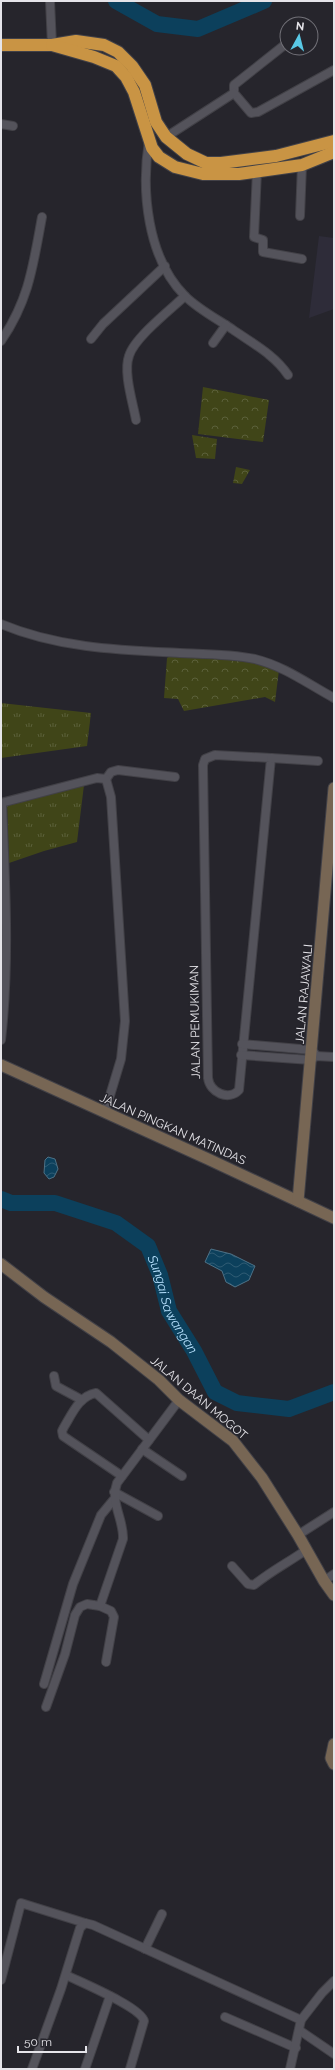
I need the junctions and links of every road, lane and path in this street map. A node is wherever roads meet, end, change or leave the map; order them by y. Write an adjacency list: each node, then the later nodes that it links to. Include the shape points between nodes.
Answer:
1 (50, 1): 3 (street)
2 (1, 45): 3 (highway)
3 (52, 45): 7 (highway, via 66,42 96,43 118,52 145,85); 11 (highway, via 90,55 116,66 134,92)
4 (279, 49): 6 (street, via 236,83)
5 (334, 70): 6 (street, via 258,112 251,113)
6 (234, 93): 10 (street)
7 (156, 122): 10 (highway); 11 (street)
8 (1, 124): 9 (street)
9 (13, 126)
10 (166, 137): 12 (highway, via 187,154 206,163 276,156)
11 (149, 138): 15 (highway, via 159,158 185,171 222,176); 19 (street, via 145,172 150,214 154,237)
12 (334, 141)
13 (334, 152): 14 (highway)
14 (302, 165): 15 (highway); 16 (street)
15 (257, 171): 18 (street, via 254,237 263,240 263,252)
16 (300, 216)
17 (42, 217): 23 (street, via 33,266 22,304)
18 (302, 259)
19 (165, 266): 20 (street); 22 (street, via 103,324)
20 (185, 296): 21 (street); 26 (street, via 151,327 129,356 127,371)
21 (226, 325): 24 (street); 25 (street, via 276,361)
22 (91, 339)
23 (1, 341)
24 (213, 343)
25 (288, 375)
26 (136, 420)
27 (1, 624): 28 (street, via 49,640 99,649 254,659 292,673)
28 (334, 698)
29 (270, 758): 30 (street); 36 (street, JALAN PEMUKIMAN); 37 (street, JALAN PEMUKIMAN, via 214,755 205,759 203,765 208,1078 213,1091 232,1094 239,1090)
30 (318, 762)
31 (175, 777): 32 (street, via 118,770 111,772)
32 (106, 779): 34 (street, via 97,778); 41 (street, via 111,798 125,1021 121,1060)
33 (334, 788): 38 (street, JALAN RAJAWALI)
34 (2, 803): 35 (street, via 6,910)
35 (1, 1040)
36 (242, 1044): 37 (street, JALAN PEMUKIMAN); 38 (street)
37 (241, 1054): 38 (street)
38 (313, 1056): 39 (street); 42 (street, JALAN RAJAWALI)
39 (334, 1058)
40 (1, 1065): 41 (street, JALAN PINGKAN MATINDAS)
41 (105, 1112): 42 (street, JALAN PINGKAN MATINDAS)
42 (298, 1201): 43 (street, JALAN PINGKAN MATINDAS)
43 (334, 1218)
44 (1, 1264): 47 (street, JALAN DAAN MOGOT, via 44,1297 111,1342 159,1380)
45 (54, 1376): 46 (street, via 56,1386)
46 (82, 1400): 48 (street, via 87,1395 96,1393); 50 (street, via 64,1427 62,1436)
47 (179, 1400): 48 (street); 55 (street, JALAN DAAN MOGOT, via 228,1436 241,1449)
48 (149, 1440): 49 (street)
49 (142, 1449): 50 (street); 51 (street)
50 (122, 1476): 52 (street)
51 (182, 1476)
52 (114, 1495): 54 (street); 61 (street, via 124,1539); 63 (street, via 101,1515 73,1584)
53 (334, 1512): 55 (street)
54 (158, 1516)
55 (298, 1535): 56 (street, JALAN DAAN MOGOT)
56 (306, 1550): 57 (street, via 281,1567 273,1569 254,1584 248,1584); 59 (street, JALAN DAAN MOGOT)
57 (232, 1566)
58 (334, 1574): 59 (street)
59 (324, 1581): 60 (street, JALAN DAAN MOGOT)
60 (334, 1595)
61 (100, 1606): 62 (street, via 111,1611 114,1617); 64 (street, via 87,1604 80,1607)
62 (106, 1662)
63 (44, 1684)
64 (46, 1707)
65 (334, 1744): 66 (street)
66 (334, 1764)
67 (162, 1914): 69 (street)
68 (85, 1923): 69 (street); 70 (street, via 80,1928); 71 (street, via 21,1903)
69 (145, 1949): 75 (street)
70 (66, 1975): 73 (street); 79 (street)
71 (1, 1980)
72 (334, 1982): 75 (street)
73 (110, 1996): 80 (street); 81 (street, via 143,2017)
74 (226, 2017): 77 (street)
75 (301, 2020): 76 (street)
76 (299, 2030): 77 (street); 78 (street)
77 (296, 2048): 82 (street)
78 (334, 2054)
79 (32, 2069)
80 (85, 2069)
81 (130, 2069)
82 (290, 2069)

